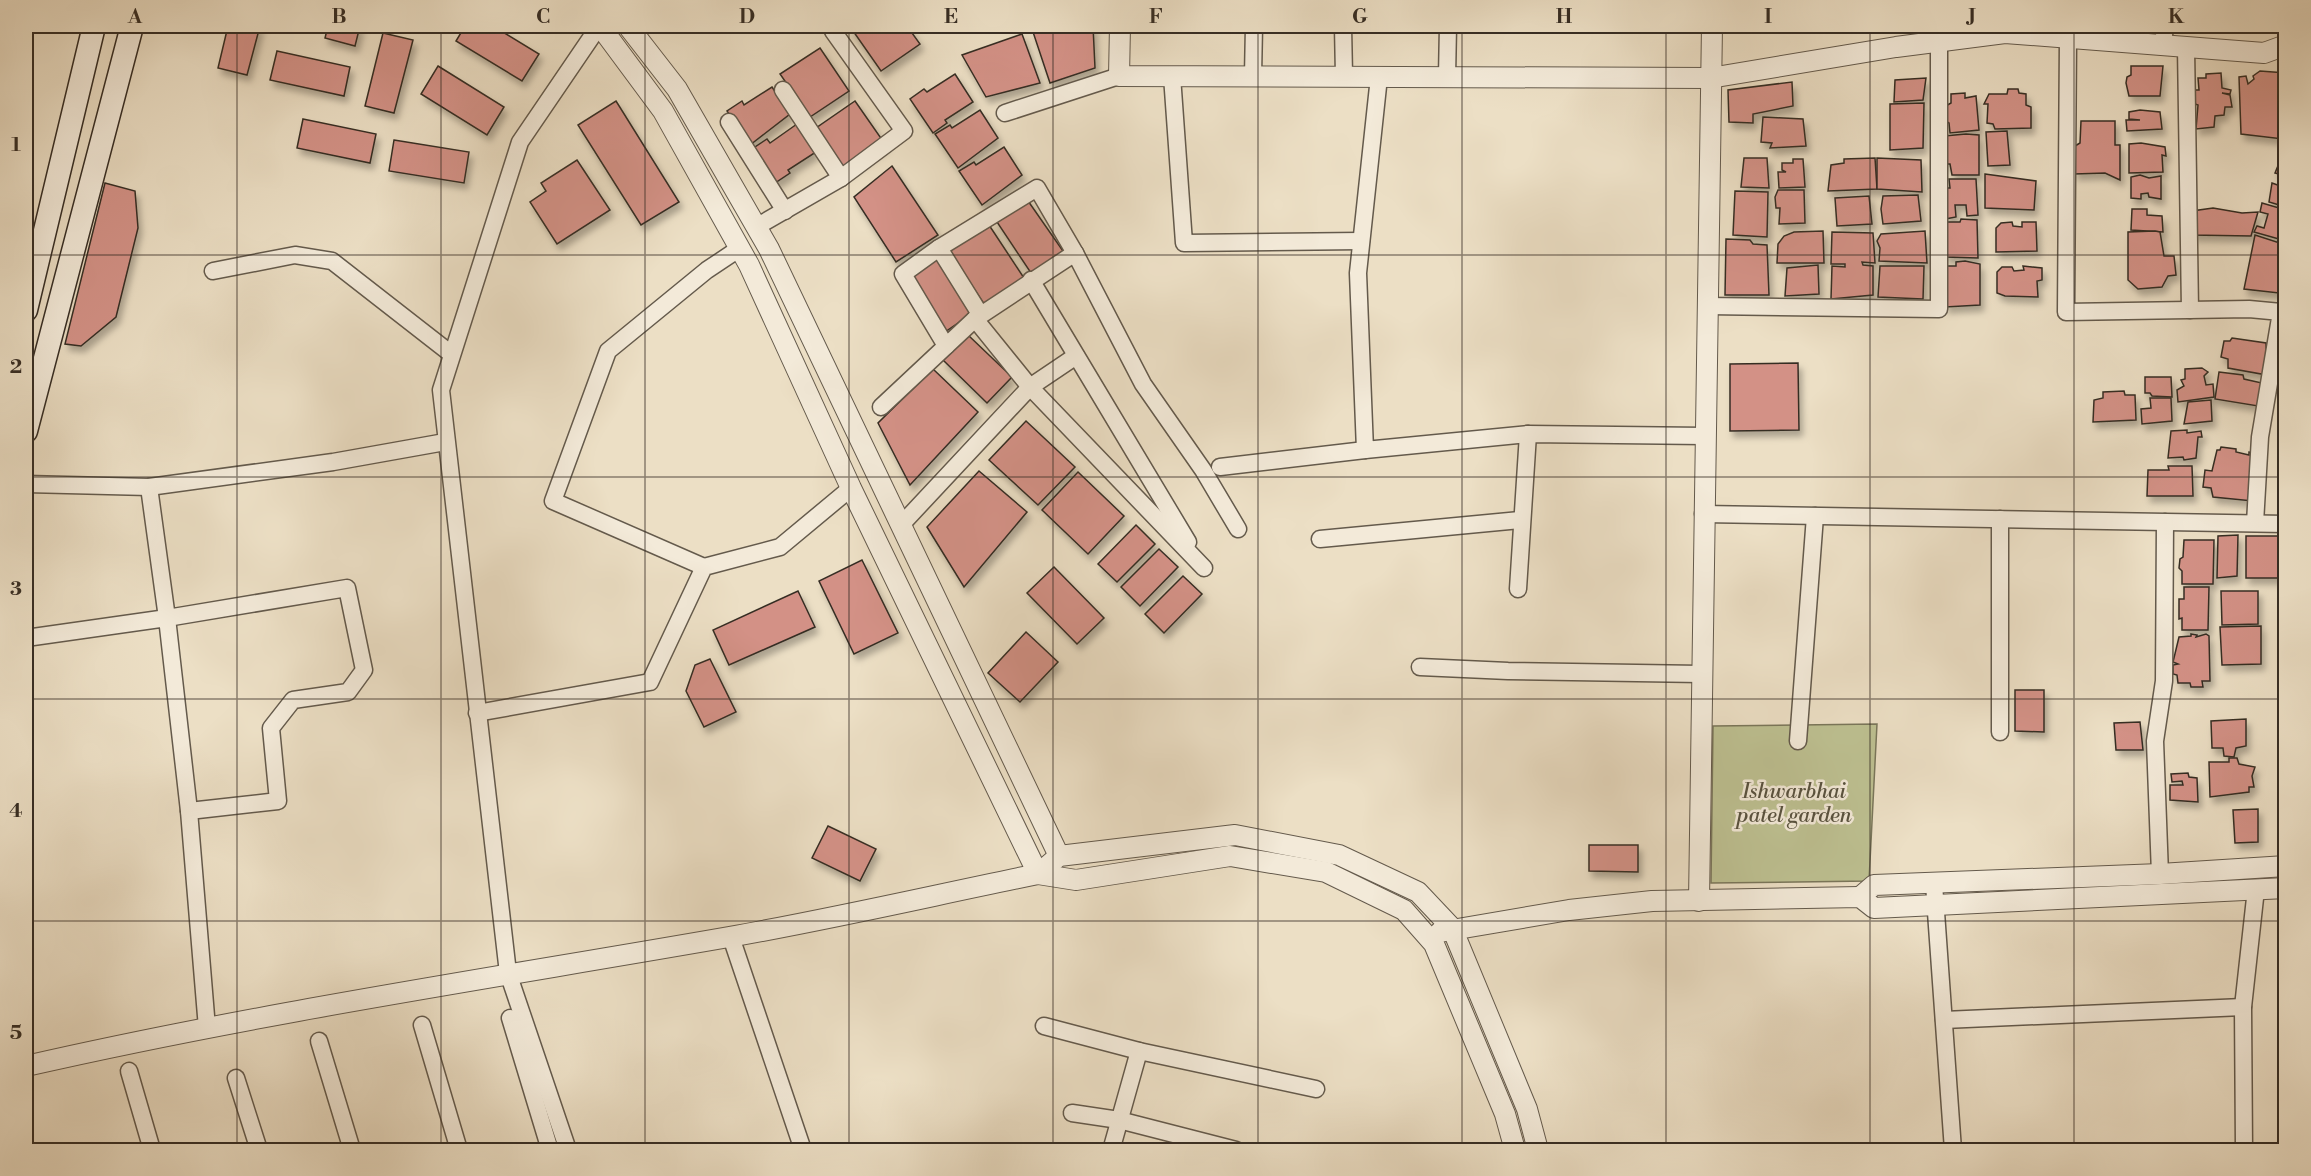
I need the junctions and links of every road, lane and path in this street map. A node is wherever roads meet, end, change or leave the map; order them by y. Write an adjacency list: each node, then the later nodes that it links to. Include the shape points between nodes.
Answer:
1 (94, 26): 38 (main road)
2 (132, 26): 46 (main road)
3 (599, 26): 32 (street, via 663,111); 42 (street, via 520,142)
4 (628, 26): 30 (street, via 677,89)
5 (1119, 26): 18 (street)
6 (1254, 26): 20 (street)
7 (1343, 26): 21 (street)
8 (1448, 26): 23 (street)
9 (1712, 26): 24 (street)
10 (2165, 26): 15 (street)
11 (2006, 29): 13 (street); 14 (street)
12 (833, 31): 28 (street, via 904,131)
13 (2068, 38): 15 (street); 39 (street, via 2066,312)
14 (1939, 41): 24 (street); 37 (street, via 1939,309)
15 (2163, 45): 17 (street)
16 (2286, 45): 17 (street, via 2264,52)
17 (2186, 47): 39 (street)
18 (1119, 75): 19 (street); 26 (street)
19 (1172, 76): 20 (street); 31 (street, via 1184,243)
20 (1253, 76): 21 (street)
21 (1344, 76): 22 (street)
22 (1379, 76): 23 (street); 31 (street)
23 (1447, 77): 24 (street)
24 (1710, 78): 37 (street)
25 (783, 90): 28 (street)
26 (1005, 113)
27 (729, 122): 29 (street)
28 (841, 178): 29 (street)
29 (784, 211): 30 (street)
30 (756, 227): 62 (street)
31 (1361, 241): 50 (street, via 1358,273)
32 (740, 248): 54 (street); 65 (street, via 608,351 553,501)
33 (939, 248): 34 (street, via 1037,188); 40 (street); 41 (street, via 903,274)
34 (1075, 253): 36 (street); 63 (street, via 1143,384 1203,470)
35 (213, 271): 42 (street, via 295,255 332,261)
36 (1031, 280): 40 (street); 43 (street)
37 (1707, 306): 48 (street)
38 (26, 310)
39 (2190, 310): 60 (street, via 2282,312 2260,437)
40 (978, 316): 41 (street); 44 (street)
41 (946, 346): 45 (street)
42 (450, 353): 49 (street, via 441,390)
43 (1076, 356): 44 (street); 44 (street, via 1203,568)
44 (1030, 387): 62 (street)
45 (881, 406)
46 (26, 431)
47 (1528, 434): 48 (street); 50 (street); 58 (street)
48 (1705, 436): 55 (street)
49 (445, 442): 53 (street); 71 (street)
50 (1365, 450): 51 (street)
51 (1220, 467)
52 (26, 484): 53 (street)
53 (149, 487): 67 (street)
54 (851, 488): 65 (street, via 780,547); 77 (street)
55 (1703, 514): 56 (street); 70 (street)
56 (1815, 516): 57 (street); 73 (street)
57 (2000, 519): 59 (street); 72 (street)
58 (1520, 520): 64 (street); 66 (street)
59 (2165, 522): 60 (street); 78 (street, via 2164,681 2156,741)
60 (2255, 524): 61 (street)
61 (2286, 524)
62 (901, 525): 75 (street)
63 (1238, 529)
64 (1320, 539)
65 (704, 567): 71 (street, via 650,682)
66 (1518, 589)
67 (168, 618): 68 (street); 74 (street); 74 (street, via 347,588 364,670 348,692 293,700 271,728 278,801)
68 (26, 638)
69 (1420, 667): 70 (street)
70 (1701, 674): 83 (street)
71 (477, 713): 88 (street)
72 (2000, 732)
73 (1798, 741)
74 (189, 811): 94 (street)
75 (1059, 856): 77 (street); 85 (street, via 1235,835 1339,855 1418,892)
76 (2286, 866): 78 (street)
77 (1038, 874): 86 (street); 87 (street, via 1076,880 1230,856 1326,872 1404,910)
78 (2160, 874): 79 (street)
79 (1934, 884): 82 (street, via 1874,885); 84 (street)
80 (2286, 888): 81 (street)
81 (2256, 889): 84 (street); 89 (street)
82 (1860, 897): 83 (street); 84 (street, via 1875,908)
83 (1699, 901): 85 (street, via 1652,901)
84 (1936, 906): 91 (street)
85 (1452, 928): 87 (street); 113 (street, via 1527,1109)
86 (731, 937): 88 (street); 109 (street)
87 (1427, 937): 112 (street, via 1434,944 1505,1114)
88 (508, 973): 94 (street); 108 (street)
89 (2243, 1007): 91 (street); 115 (street)
90 (510, 1018): 107 (street)
91 (1944, 1020): 114 (street)
92 (422, 1025): 106 (street)
93 (1044, 1026): 96 (street)
94 (207, 1028): 97 (street)
95 (319, 1041): 105 (street)
96 (1139, 1050): 100 (street); 102 (street)
97 (26, 1066)
98 (129, 1071): 103 (street)
99 (236, 1078): 104 (street)
100 (1316, 1089)
101 (1072, 1113): 102 (street)
102 (1119, 1120): 110 (street); 111 (street)
103 (152, 1150)
104 (259, 1150)
105 (352, 1150)
106 (459, 1150)
107 (550, 1150)
108 (568, 1150)
109 (803, 1150)
110 (1114, 1150)
111 (1236, 1150)
112 (1515, 1150)
113 (1538, 1150)
114 (1953, 1150)
115 (2244, 1150)

